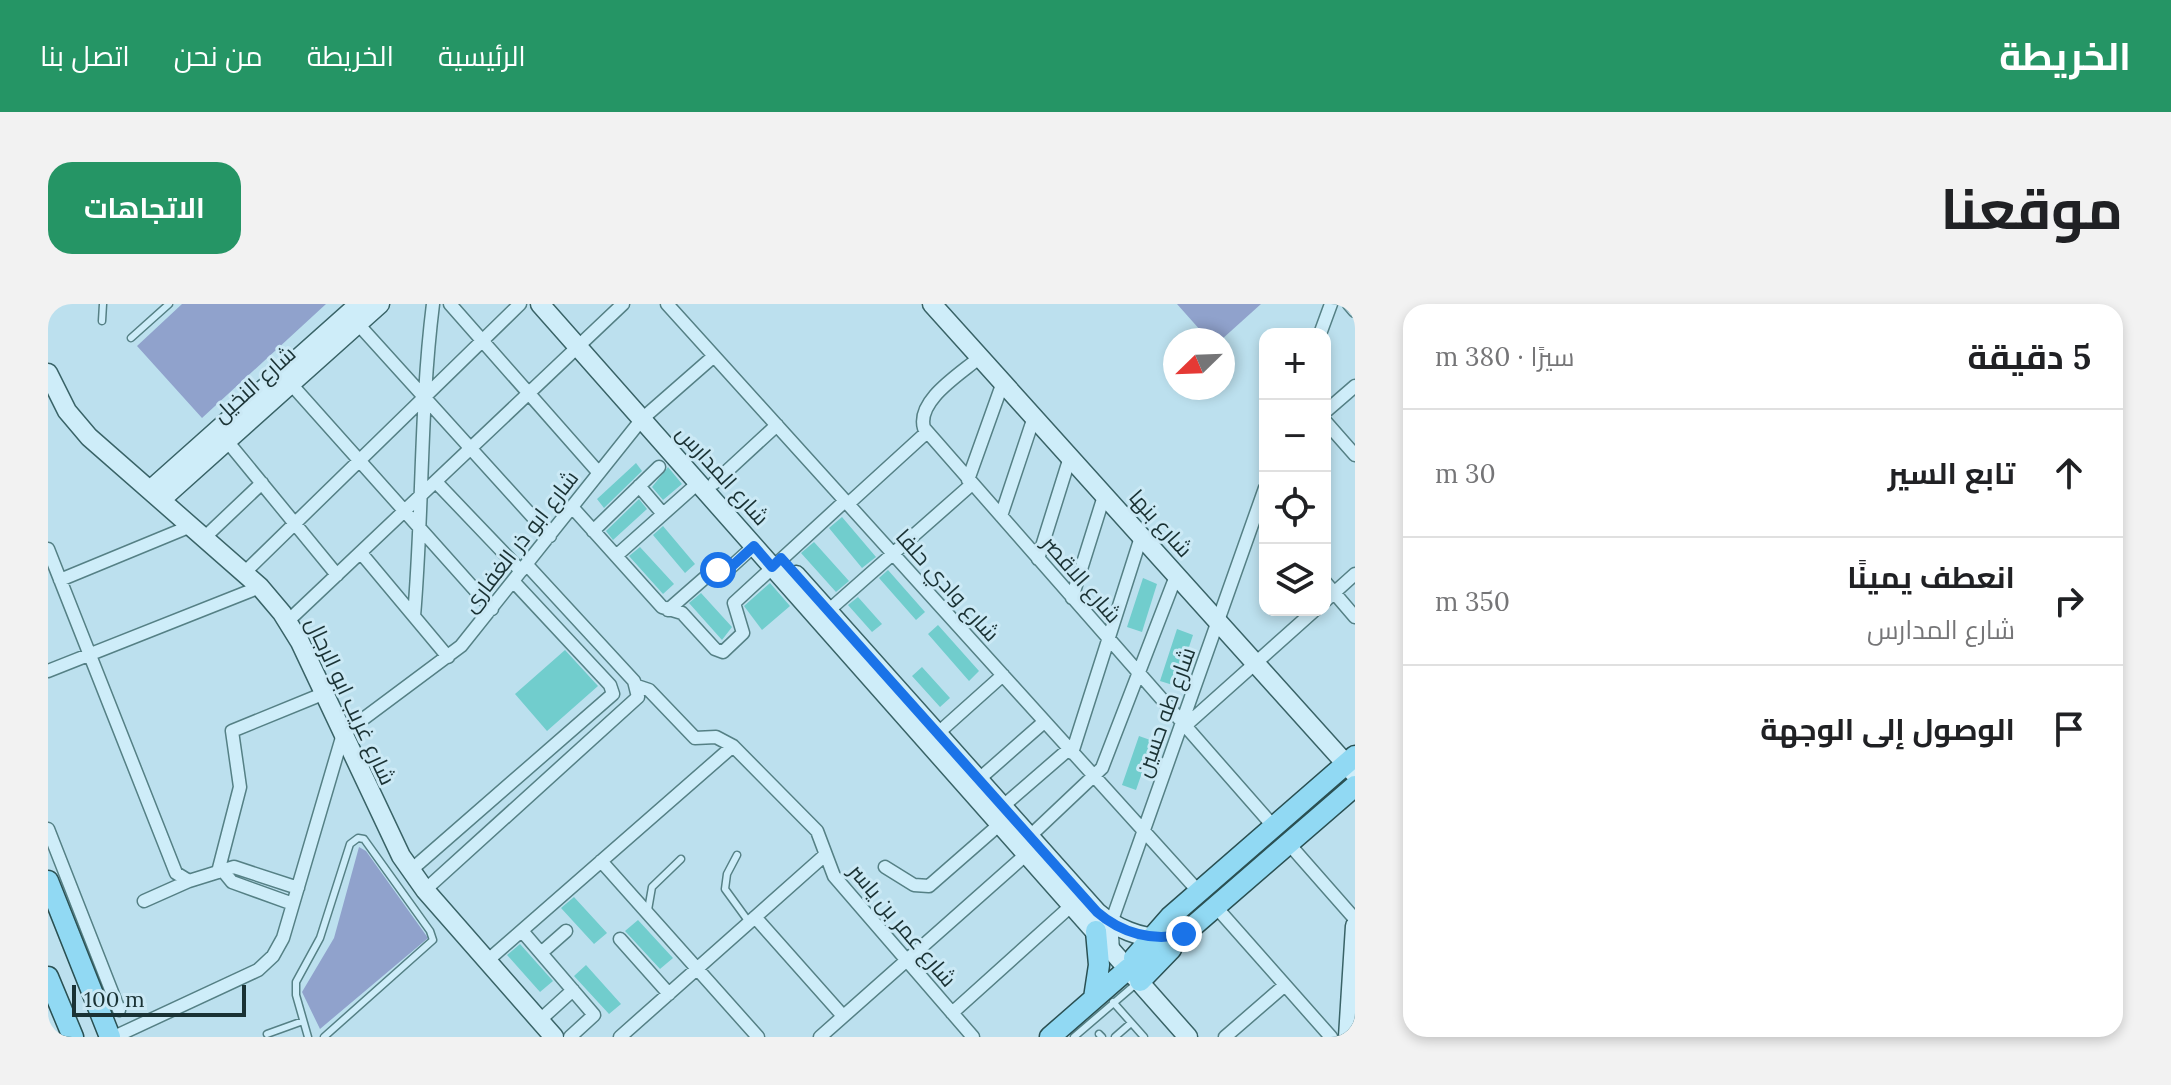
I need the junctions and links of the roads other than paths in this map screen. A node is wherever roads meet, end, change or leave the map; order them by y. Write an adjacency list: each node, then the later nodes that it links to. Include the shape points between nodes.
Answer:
1 (103, 304): 16 (lane)
2 (169, 304): 19 (lane)
3 (359, 304): 48 (main road, شارع النخيل)
4 (380, 304): 17 (main road, شارع النخيل)
5 (433, 304): 29 (street)
6 (450, 304): 20 (street)
7 (520, 304): 20 (street)
8 (540, 304): 21 (main road, شارع المدارس)
9 (555, 304): 21 (main road, شارع المدارس)
10 (623, 304): 21 (street)
11 (667, 304): 22 (street, شارع وادي حلفا)
12 (932, 304): 23 (main road, شارع بنها)
13 (1331, 304): 18 (street)
14 (1349, 304): 15 (street)
15 (1355, 311)
16 (102, 321)
17 (358, 324): 26 (main road, شارع النخيل); 29 (street)
18 (1322, 328)
19 (131, 338)
20 (482, 340): 28 (street); 29 (street)
21 (580, 341): 28 (street); 31 (main road, شارع المدارس)
22 (714, 356): 31 (street, شارع ابو ذر الغفارى); 33 (street, شارع وادي حلفا)
23 (980, 357): 25 (main road, شارع بنها); 35 (street, via 924,408)
24 (48, 373): 48 (main road, شارع غريب ابو الرجال, via 77,424)
25 (1003, 382): 32 (main road, شارع بنها); 44 (street)
26 (291, 384): 36 (main road, شارع النخيل); 40 (street)
27 (1355, 386): 30 (street)
28 (528, 392): 37 (street); 42 (street)
29 (425, 398): 37 (street); 40 (street); 49 (street)
30 (1331, 407)
31 (646, 416): 42 (street, شارع ابو ذر الغفارى); 46 (main road, شارع المدارس)
32 (1034, 417): 39 (main road, شارع بنها); 55 (street)
33 (777, 425): 46 (street); 51 (street, شارع وادي حلفا)
34 (1331, 428): 38 (street)
35 (927, 432): 44 (street, شارع الاقصر); 51 (street)
36 (227, 441): 45 (street); 48 (main road, شارع النخيل)
37 (471, 449): 43 (street); 61 (street)
38 (1355, 455)
39 (1070, 457): 50 (main road, شارع بنها); 68 (street)
40 (360, 461): 53 (street); 57 (street)
41 (659, 467): 47 (street)
42 (599, 473): 52 (street, شارع ابو ذر الغفارى)
43 (436, 482): 49 (street); 70 (street)
44 (970, 482): 55 (street, شارع الاقصر); 66 (street)
45 (262, 483): 57 (street); 60 (street)
46 (706, 483): 54 (street); 63 (main road, شارع المدارس); 69 (main road, شارع المدارس)
47 (639, 486): 54 (street); 59 (street)
48 (155, 495): 60 (main road, شارع غريب ابو الرجال)
49 (422, 495): 53 (street); 58 (street)
50 (1104, 496): 62 (main road, شارع بنها); 79 (street)
51 (846, 502): 66 (street, شارع وادي حلفا); 69 (street)
52 (572, 507): 59 (street); 61 (street, شارع ابو ذر الغفارى)
53 (405, 511): 58 (street); 65 (street)
54 (663, 514): 67 (street)
55 (1001, 516): 68 (street, شارع الاقصر)
56 (1259, 518): 87 (street, شارع طه حسين)
57 (295, 524): 71 (street); 73 (street)
58 (422, 530): 80 (street); 83 (street)
59 (593, 531): 67 (street)
60 (198, 532): 71 (main road, شارع غريب ابو الرجال); 75 (street)
61 (550, 536): 70 (street, شارع ابو ذر الغفارى)
62 (1141, 537): 74 (main road, شارع بنها); 88 (street)
63 (754, 546): 69 (main road, شارع المدارس); 81 (street, via 728,569 708,575)
64 (48, 549): 75 (street)
65 (361, 553): 73 (street); 83 (street)
66 (893, 554): 82 (street); 94 (street, شارع وادي حلفا)
67 (616, 556): 81 (street)
68 (1038, 559): 79 (street, شارع الاقصر)
69 (776, 562): 81 (street, via 734,603 743,633 726,651 715,649 682,613); 82 (main road, شارع المدارس); 109 (main road, شارع المدارس)
70 (520, 572): 80 (street, شارع ابو ذر الغفارى); 95 (street); 120 (street, via 613,694)
71 (244, 573): 76 (main road, شارع غريب ابو الرجال)
72 (1355, 574): 77 (street)
73 (337, 575): 86 (street)
74 (1176, 576): 87 (main road, شارع بنها); 93 (street)
75 (60, 580): 89 (street)
76 (260, 587): 86 (main road, شارع غريب ابو الرجال); 89 (street)
77 (1331, 590)
78 (1331, 595): 85 (street)
79 (1072, 598): 88 (street, شارع الاقصر)
80 (492, 609): 90 (street, شارع ابو ذر الغفارى)
81 (668, 610)
82 (828, 611): 100 (main road, شارع المدارس)
83 (414, 616): 90 (street)
84 (1308, 616): 91 (street)
85 (1355, 617)
86 (288, 621): 96 (main road, شارع غريب ابو الرجال)
87 (1218, 623): 91 (main road, شارع بنها); 98 (street, شارع طه حسين)
88 (1109, 640): 93 (street, شارع الاقصر); 102 (street)
89 (90, 655): 92 (street); 123 (street, via 174,870)
90 (448, 657): 99 (street, شارع ابو ذر الغفارى)
91 (1255, 664): 98 (street); 103 (main road, شارع بنها)
92 (48, 671)
93 (1139, 674): 98 (street, شارع الاقصر); 104 (street, via 1104,765)
94 (1003, 675): 97 (street, شارع وادي حلفا); 100 (street)
95 (637, 686): 101 (street, via 649,690 695,738 716,737); 125 (street, via 635,702)
96 (325, 693): 99 (main road, شارع غريب ابو الرجال); 121 (street, via 232,731 240,787)
97 (1044, 722): 102 (street, شارع وادي حلفا); 105 (street)
98 (1184, 724): 110 (street, شارع الاقصر); 112 (street, شارع طه حسين)
99 (343, 734): 120 (main road, شارع غريب ابو الرجال, via 380,819); 124 (street)
100 (937, 734): 105 (main road, شارع المدارس)
101 (733, 746): 116 (street, شارع عمر بن ياسر, via 817,831); 118 (street)
102 (1071, 751): 104 (street, شارع وادي حلفا); 109 (street)
103 (1352, 765): 110 (main road)
104 (1094, 777): 112 (street, شارع وادي حلفا); 114 (street)
105 (978, 780): 109 (main road, شارع المدارس)
106 (1355, 786): 107 (main road)
107 (1326, 812): 108 (main road, via 1341,808); 113 (main road)
108 (1355, 813)
109 (1001, 816): 114 (main road, شارع المدارس); 119 (street, via 929,886 914,885)
110 (1274, 827): 126 (main road)
111 (48, 829): 152 (street)
112 (1144, 831): 126 (street, شارع وادي حلفا); 135 (street, شارع طه حسين)
113 (1289, 844): 130 (main road); 133 (street)
114 (1030, 846): 129 (main road, شارع المدارس); 135 (main road, شارع المدارس); 143 (street)
115 (737, 855): 132 (lane, via 725,889)
116 (825, 855): 132 (street); 143 (street, شارع عمر بن ياسر, via 834,876)
117 (681, 859): 131 (lane, via 652,887)
118 (601, 861): 131 (street); 137 (street)
119 (885, 867)
120 (410, 871): 125 (main road, شارع غريب ابو الرجال)
121 (220, 872): 123 (street); 124 (street, via 237,868); 128 (street, via 232,882)
122 (48, 881): 136 (main road)
123 (189, 881): 127 (street)
124 (298, 888): 128 (street)
125 (425, 890): 144 (main road, شارع غريب ابو الرجال)
126 (1199, 892): 140 (main road)
127 (144, 901)
128 (293, 904): 159 (street, via 279,948 266,964)
129 (1072, 905): 135 (main road, شارع المدارس); 153 (street)
130 (1216, 907): 139 (main road); 148 (street)
131 (648, 914): 145 (street)
132 (752, 919): 145 (street); 154 (street)
133 (1355, 919)
134 (1355, 926): 176 (main road)
135 (1103, 927): 140 (main road, شارع المدارس); 146 (main road, شارع المدارس, via 1113,950); 151 (main road, via 1099,965)
136 (58, 930): 159 (main road)
137 (522, 931): 142 (street); 144 (street)
138 (566, 931): 142 (street)
139 (1184, 934): 140 (main road, شارع المدارس); 146 (main road)
140 (1149, 937): 146 (main road)
141 (620, 939): 150 (street)
142 (541, 953): 149 (street)
143 (906, 960): 153 (street, شارع عمر بن ياسر); 154 (street)
144 (487, 961): 155 (main road, شارع غريب ابو الرجال)
145 (697, 968): 150 (street); 166 (street)
146 (1134, 975): 151 (main road); 173 (main road, شارع المدارس)
147 (48, 977): 160 (main road)
148 (1285, 985): 174 (street); 175 (street)
149 (573, 990): 155 (street); 164 (street, via 594,1015)
150 (669, 994): 165 (street)
151 (1104, 1000): 157 (lane); 169 (main road); 170 (lane)
152 (119, 1010)
153 (952, 1013): 168 (street, شارع عمر بن ياسر)
154 (843, 1016): 167 (street)
155 (540, 1020): 163 (main road, شارع غريب ابو الرجال)
156 (303, 1021): 158 (lane); 161 (lane); 162 (lane, via 296,995 298,977 320,938 353,840 364,839 433,940)
157 (1131, 1023): 171 (lane); 172 (lane)
158 (267, 1034)
159 (120, 1036)
160 (73, 1037)
161 (308, 1037)
162 (324, 1037)
163 (554, 1037)
164 (570, 1037)
165 (620, 1037)
166 (758, 1037)
167 (820, 1037)
168 (973, 1037)
169 (1050, 1037)
170 (1074, 1037)
171 (1115, 1037)
172 (1144, 1037)
173 (1188, 1037)
174 (1225, 1037)
175 (1331, 1037)
176 (1348, 1037)

